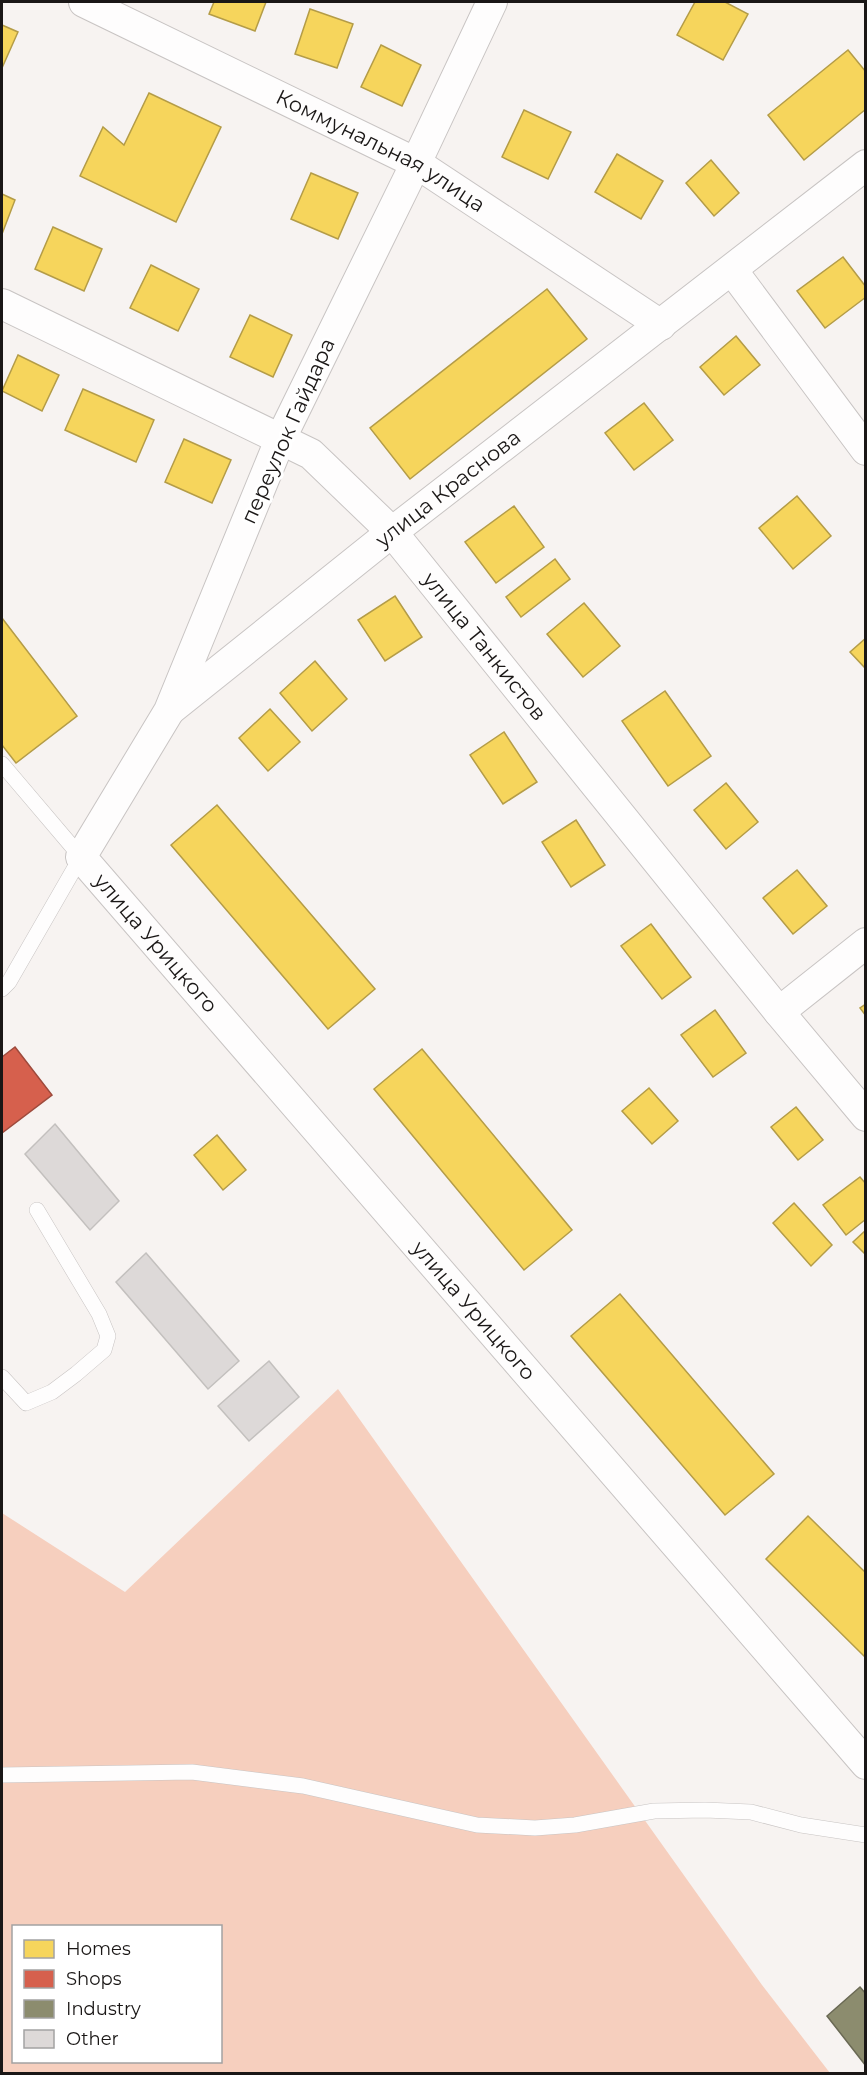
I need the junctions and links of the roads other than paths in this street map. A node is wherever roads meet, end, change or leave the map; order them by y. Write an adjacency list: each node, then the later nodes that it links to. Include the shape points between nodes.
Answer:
1 (84, 2): 3 (street, Коммунальная улица)
2 (492, 2): 3 (street, переулок Гайдара)
3 (416, 163): 7 (street, Коммунальная улица); 8 (street, переулок Гайдара)
4 (866, 165): 5 (street, улица Краснова)
5 (732, 270): 7 (street, улица Краснова); 9 (street)
6 (2, 304): 8 (street, улица Танкистов)
7 (661, 325): 10 (street, улица Краснова)
8 (280, 440): 10 (street, улица Танкистов, via 311,454); 11 (street, переулок Гайдара)
9 (866, 450)
10 (392, 532): 11 (street, улица Краснова); 16 (street, улица Танкистов)
11 (169, 711): 13 (street, переулок Гайдара)
12 (2, 764): 13 (lane)
13 (81, 857): 15 (lane); 20 (street, улица Урицкого)
14 (866, 944): 16 (street)
15 (2, 989)
16 (779, 1012): 17 (street, улица Танкистов)
17 (866, 1116)
18 (38, 1210): 19 (lane, via 108,1336 104,1350 76,1374 52,1392 26,1403)
19 (2, 1377)
20 (866, 1764)
21 (2, 1775): 22 (lane, via 192,1772 303,1786 477,1825 535,1828 575,1825 654,1810 705,1810 751,1812)
22 (866, 1835)

